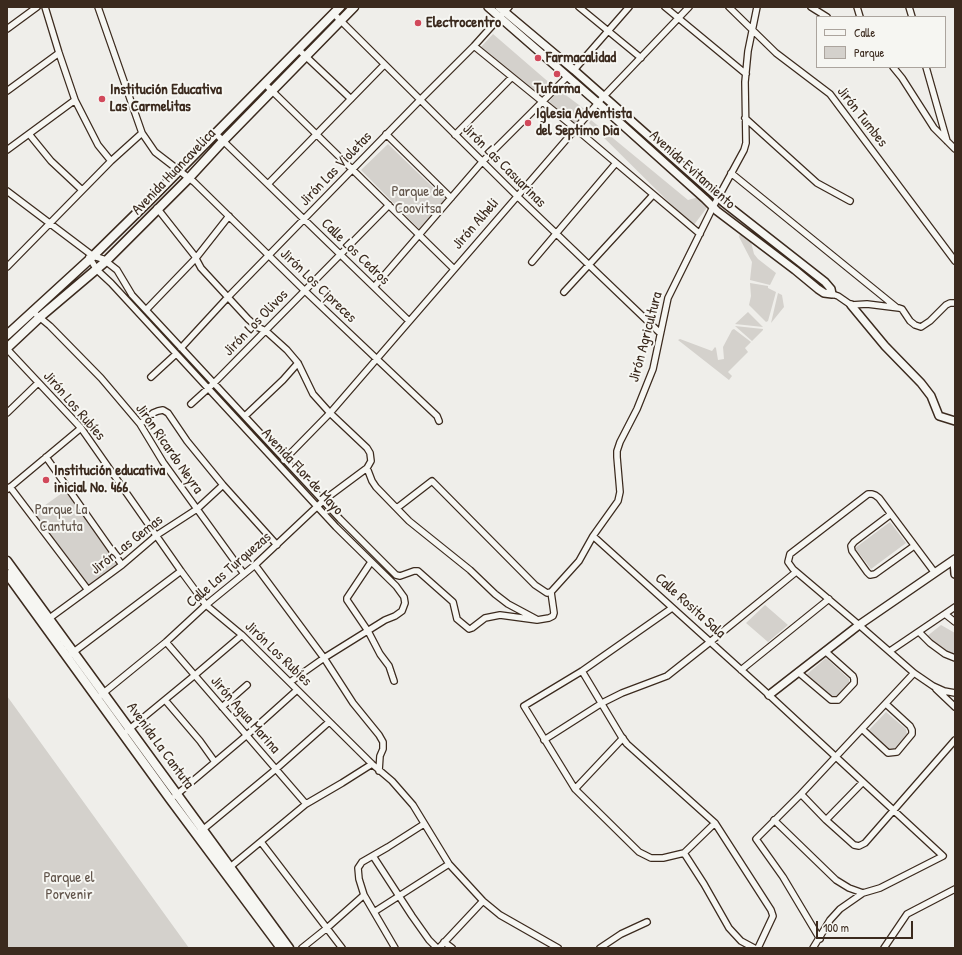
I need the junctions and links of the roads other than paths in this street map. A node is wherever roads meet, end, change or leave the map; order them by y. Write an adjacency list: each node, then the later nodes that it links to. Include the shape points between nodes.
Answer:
1 (38, 7): 19 (street)
2 (45, 7): 24 (street)
3 (98, 7): 45 (street, Jirón Los Cipreces)
4 (340, 7): 15 (main road, Avenida Huancavelica)
5 (354, 7): 18 (main road, Avenida Huancavelica)
6 (488, 7): 14 (street, Avenida Evitamiento)
7 (579, 7): 21 (street)
8 (629, 7): 21 (street)
9 (665, 7): 17 (street)
10 (689, 7): 17 (street, Jirón Alheli)
11 (729, 7): 20 (street, Jirón Tumbes)
12 (757, 7): 20 (street, Jirón Agricultura)
13 (811, 7): 16 (street)
14 (503, 11): 22 (street, Jirón Las Violetas); 30 (street, Avenida Evitamiento); 33 (street, Avenida Evitamiento)
15 (334, 14): 18 (street, Jirón Las Casuarinas); 23 (main road, Avenida Huancavelica)
16 (825, 16)
17 (679, 18): 26 (street, Jirón Alheli); 31 (street)
18 (340, 21): 25 (main road, Avenida Huancavelica); 27 (street, Jirón Las Casuarinas)
19 (7, 29)
20 (753, 30): 31 (street, Jirón Agricultura); 83 (street, Jirón Tumbes, via 776,53 830,94)
21 (608, 31): 26 (street); 30 (street)
22 (474, 46): 32 (street); 40 (street, Jirón Las Violetas)
23 (299, 50): 25 (street); 34 (main road, Avenida Huancavelica)
24 (59, 54): 35 (street); 39 (street)
25 (305, 56): 36 (main road, Avenida Huancavelica); 38 (street)
26 (640, 58): 37 (street, Jirón Alheli)
27 (384, 65): 38 (street); 40 (street, Jirón Las Casuarinas)
28 (895, 68): 52 (street, via 934,128)
29 (927, 68): 52 (street)
30 (574, 70): 37 (street, Avenida Evitamiento)
31 (746, 74): 43 (street, Jirón Agricultura)
32 (512, 77): 41 (street); 50 (street)
33 (567, 77): 41 (street); 42 (street, Avenida Evitamiento)
34 (265, 84): 36 (street); 47 (main road, Avenida Huancavelica)
35 (7, 91)
36 (272, 91): 48 (street); 51 (main road, Avenida Huancavelica)
37 (604, 96): 42 (street, Jirón Alheli); 67 (street, Avenida Evitamiento)
38 (351, 99): 48 (street)
39 (75, 100): 46 (street); 55 (street, via 98,145)
40 (420, 100): 49 (street, Jirón Las Violetas); 50 (street, Jirón Las Casuarinas)
41 (542, 102): 44 (street); 56 (street)
42 (598, 103): 44 (street, Jirón Alheli); 71 (street, Avenida Evitamiento)
43 (745, 118): 60 (street, Jirón Agricultura, via 746,143); 69 (street, via 817,183)
44 (576, 129): 57 (street); 66 (street, Jirón Alheli)
45 (142, 132): 55 (street); 59 (street, Jirón Los Cipreces, via 155,152)
46 (29, 134): 54 (street); 63 (street, via 51,161)
47 (216, 134): 51 (street, Calle Los Cedros); 59 (main road, Avenida Huancavelica)
48 (316, 134): 58 (street); 62 (street)
49 (386, 134): 58 (street, Jirón Las Violetas); 68 (street)
50 (455, 135): 56 (street, Jirón Las Casuarinas)
51 (223, 141): 61 (main road, Avenida Huancavelica); 62 (street, Calle Los Cedros)
52 (947, 141): 53 (street)
53 (955, 149)
54 (7, 150)
55 (111, 161): 63 (street)
56 (482, 162): 66 (street, Jirón Las Casuarinas); 68 (street)
57 (616, 164): 65 (street); 77 (street)
58 (352, 169): 70 (street); 74 (street, Jirón Las Violetas)
59 (179, 171): 61 (street, Jirón Los Cipreces); 80 (main road, Avenida Huancavelica)
60 (731, 173): 67 (street, Jirón Agricultura); 97 (street)
61 (189, 178): 72 (main road, Avenida Huancavelica); 73 (street, Jirón Los Cipreces)
62 (268, 184): 74 (street, Calle Los Cedros)
63 (82, 190): 75 (street)
64 (7, 191): 75 (street, Avenida Flor de Mayo)
65 (653, 195): 78 (street); 86 (street)
66 (517, 196): 77 (street, Jirón Las Casuarinas); 88 (street, Jirón Alheli)
67 (719, 197): 71 (street, Jirón Agricultura); 93 (street, Avenida Evitamiento, via 824,282)
68 (451, 198): 76 (street)
69 (850, 201)
70 (389, 205): 76 (street); 79 (street, Jirón Los Olivos)
71 (713, 207): 78 (street, Jirón Agricultura); 93 (street, Avenida Evitamiento, via 818,289)
72 (158, 208): 82 (street); 84 (main road, Avenida Huancavelica)
73 (229, 216): 81 (street, Jirón Los Cipreces); 82 (street)
74 (304, 219): 79 (street, Calle Los Cedros); 81 (street, Jirón Las Violetas)
75 (51, 223): 80 (street, Avenida Flor de Mayo); 87 (street)
76 (419, 234): 88 (street); 90 (street)
77 (556, 234): 85 (street); 86 (street, Jirón Las Casuarinas)
78 (700, 234): 103 (street, Jirón Agricultura, via 668,298)
79 (340, 254): 90 (street, Calle Los Cedros); 91 (street, Jirón Los Olivos)
80 (90, 255): 84 (street, Avenida Flor de Mayo); 89 (street, Avenida Flor de Mayo); 99 (main road, Avenida Huancavelica)
81 (269, 255): 91 (street, Jirón Los Cipreces); 94 (street, Jirón Las Violetas)
82 (196, 258): 94 (street, via 201,268); 98 (street)
83 (955, 261)
84 (106, 262): 89 (main road, Avenida Huancavelica); 98 (street, Avenida Flor de Mayo, via 117,270 132,295)
85 (532, 262)
86 (589, 265): 92 (street); 103 (street, Jirón Las Casuarinas)
87 (7, 267)
88 (454, 269): 101 (street, Jirón Alheli)
89 (97, 270): 100 (main road, Avenida Huancavelica); 107 (street, Avenida Flor de Mayo)
90 (374, 287): 101 (street, Calle Los Cedros)
91 (304, 290): 102 (street, Jirón Los Olivos); 108 (street, Jirón Los Cipreces)
92 (564, 292)
93 (832, 294): 96 (street, Avenida Evitamiento)
94 (228, 297): 102 (street, via 253,324); 105 (street, Jirón Las Violetas)
95 (955, 303): 97 (street, via 946,305 921,327 915,325 902,309)
96 (851, 305): 97 (street); 119 (street, via 885,346 921,383 931,396 939,416)
97 (896, 307)
98 (146, 310): 105 (street, Avenida Flor de Mayo)
99 (32, 311): 100 (street, Jirón Ricardo Neyra); 104 (main road, Avenida Huancavelica)
100 (40, 317): 106 (main road, Avenida Huancavelica); 120 (street, Jirón Ricardo Neyra, via 101,378)
101 (409, 321): 108 (street, Jirón Alheli)
102 (266, 331): 109 (street); 112 (street, Jirón Los Olivos)
103 (660, 333): 133 (street, Jirón Agricultura, via 653,369 617,451 620,486 618,502)
104 (7, 335)
105 (180, 348): 112 (street, Avenida Flor de Mayo)
106 (7, 349): 111 (street, Jirón Los Rubíes)
107 (176, 354): 110 (street); 113 (street, Avenida Flor de Mayo)
108 (376, 358): 115 (street, Jirón Alheli); 118 (street, Jirón Los Cipreces, via 437,416)
109 (298, 363): 115 (street, via 313,394); 117 (street)
110 (151, 377)
111 (38, 382): 116 (street); 121 (street, Jirón Los Rubíes)
112 (213, 384): 113 (street, Jirón Los Olivos); 117 (street, Avenida Flor de Mayo)
113 (207, 388): 114 (street, Jirón Los Olivos); 128 (street, Avenida Flor de Mayo)
114 (191, 404)
115 (330, 412): 123 (street, Jirón Alheli); 124 (street, via 367,448 371,457)
116 (7, 413)
117 (245, 416): 123 (street, Avenida Flor de Mayo)
118 (439, 421)
119 (955, 421)
120 (140, 424): 125 (street, via 158,411 168,413); 130 (street, Jirón Ricardo Neyra)
121 (81, 428): 122 (street); 132 (street, Jirón Los Rubíes)
122 (46, 457): 126 (street); 139 (street)
123 (284, 460): 127 (street, Avenida Flor de Mayo)
124 (367, 468): 127 (street, Calle Las Turquezas); 129 (street, via 376,487)
125 (223, 485): 130 (street, Jirón Las Gemas); 134 (street)
126 (8, 488): 147 (street)
127 (324, 500): 128 (street, Calle Las Turquezas); 154 (street, Avenida Flor de Mayo, via 396,575 418,571 453,602 457,618 469,629 485,618 500,615)
128 (318, 506): 134 (street, Calle Las Turquezas); 138 (street, Avenida Flor de Mayo)
129 (397, 508): 148 (street, via 432,481 535,585); 154 (street, via 495,594)
130 (196, 509): 132 (street, Jirón Las Gemas); 145 (street, Jirón Ricardo Neyra)
131 (891, 514): 135 (street); 135 (street, via 851,546 866,572 870,575 875,574); 142 (street, via 875,495 868,494 790,554 788,562)
132 (157, 536): 139 (street, Jirón Las Gemas); 141 (street, Jirón Los Rubíes)
133 (593, 536): 148 (street, Jirón Agricultura, via 579,561); 152 (street, Calle Rosita Sala)
134 (277, 545): 140 (street, Calle Las Turquezas)
135 (914, 546): 143 (street)
136 (954, 560): 143 (street); 146 (street)
137 (7, 561): 155 (main road, Avenida La Cantuta)
138 (371, 562): 158 (street, via 346,600); 158 (street, Avenida Flor de Mayo, via 396,586 405,603 402,611)
139 (122, 565): 147 (street, Jirón Las Gemas)
140 (255, 565): 145 (street, Calle Las Turquezas); 166 (street)
141 (181, 571): 150 (street, Jirón Los Rubíes); 165 (street)
142 (796, 572): 149 (street); 162 (street)
143 (935, 573): 157 (street)
144 (7, 574): 155 (main road, Avenida La Cantuta)
145 (244, 574): 150 (street, Calle Las Turquezas)
146 (955, 574)
147 (88, 590): 155 (street, Jirón Las Gemas)
148 (550, 593): 154 (street, via 554,614 549,618)
149 (829, 599): 157 (street); 168 (street)
150 (206, 605): 160 (street, Jirón Los Rubíes); 161 (street, Calle Las Turquezas)
151 (955, 607): 153 (street)
152 (672, 608): 162 (street, Calle Rosita Sala); 169 (street)
153 (945, 614): 156 (street); 159 (street)
154 (537, 620)
155 (46, 621): 165 (main road, Avenida La Cantuta)
156 (955, 622)
157 (859, 625): 163 (street); 164 (street)
158 (368, 631): 166 (street, Avenida Flor de Mayo); 173 (street, via 389,666)
159 (919, 632): 164 (street); 167 (street, via 945,654)
160 (242, 635): 172 (street); 174 (street, Jirón Los Rubíes)
161 (166, 642): 172 (street, Jirón Agua Marina); 180 (street, Calle Las Turquezas)
162 (710, 642): 168 (street, Calle Rosita Sala); 182 (street, via 667,676)
163 (825, 651): 170 (street); 170 (street, via 853,676 854,683 838,700 831,700)
164 (890, 651): 171 (street)
165 (70, 655): 180 (main road, Avenida La Cantuta)
166 (324, 658): 174 (street, Avenida Flor de Mayo); 197 (street, via 353,703 379,735 383,749)
167 (955, 658)
168 (741, 670): 179 (street, Calle Rosita Sala)
169 (582, 671): 182 (street); 191 (street, via 524,706)
170 (798, 672): 179 (street)
171 (914, 673): 176 (street); 183 (street)
172 (195, 675): 181 (street); 184 (street, Jirón Agua Marina)
173 (394, 681)
174 (290, 682): 177 (street, Jirón Los Rubíes)
175 (247, 685): 184 (street)
176 (933, 686): 178 (street); 185 (street)
177 (297, 690): 186 (street, Jirón Los Rubíes); 189 (street)
178 (955, 693)
179 (769, 695): 193 (street, Calle Rosita Sala)
180 (100, 696): 188 (main road, Avenida La Cantuta)
181 (165, 700): 188 (street); 194 (street)
182 (602, 703): 190 (street); 191 (street)
183 (886, 704): 187 (street); 187 (street, via 912,730 912,734 896,752 888,752)
184 (222, 707): 189 (street, Jirón Agua Marina)
185 (955, 707)
186 (329, 722): 195 (street, Jirón Los Rubíes); 196 (street)
187 (862, 729): 193 (street)
188 (126, 731): 201 (main road, Avenida La Cantuta)
189 (247, 735): 194 (street); 196 (street, Jirón Agua Marina)
190 (623, 738): 199 (street); 206 (street)
191 (544, 740): 199 (street)
192 (955, 740): 203 (street)
193 (835, 757): 198 (street, Calle Rosita Sala); 200 (street)
194 (215, 762): 201 (street)
195 (372, 764): 197 (street, Jirón Los Rubíes); 202 (street)
196 (276, 769): 202 (street, Jirón Agua Marina); 208 (street)
197 (379, 771): 207 (street, Jirón Los Rubíes, via 392,781 413,805)
198 (863, 782): 203 (street, Calle Rosita Sala); 205 (street)
199 (575, 789): 210 (street, via 639,852 651,858)
200 (801, 794): 204 (street); 205 (street)
201 (174, 796): 208 (main road, Avenida La Cantuta)
202 (306, 804): 209 (street)
203 (893, 810): 205 (street, via 865,843 859,846 854,845); 215 (street, Calle Rosita Sala, via 943,856 880,888)
204 (774, 820): 215 (street, via 836,880); 222 (street, via 756,839 783,877)
205 (826, 820)
206 (715, 823): 210 (street); 234 (street, via 771,910 773,916)
207 (424, 824): 211 (street); 212 (street, Jirón Los Rubíes)
208 (200, 832): 213 (main road, Avenida La Cantuta)
209 (261, 842): 213 (street); 221 (street)
210 (684, 854): 233 (street, via 729,928 741,941)
211 (372, 856): 216 (street, via 358,868); 217 (street)
212 (449, 864): 217 (street); 218 (street, Jirón Los Rubíes)
213 (227, 869): 225 (main road, Avenida La Cantuta); 226 (main road, Avenida La Cantuta)
214 (955, 889): 236 (street, via 907,914)
215 (863, 893): 222 (street, via 840,909 830,920)
216 (364, 895): 219 (street); 221 (street)
217 (400, 896): 219 (street); 229 (street, via 429,940)
218 (483, 901): 223 (street); 231 (street, Jirón Los Rubíes, via 500,915)
219 (374, 912): 224 (street)
220 (648, 922): 232 (street, via 621,934)
221 (327, 928): 227 (street); 228 (street)
222 (820, 939): 235 (street)
223 (444, 942): 229 (street); 230 (street)
224 (392, 947)
225 (281, 948)
226 (290, 948)
227 (302, 948)
228 (342, 948)
229 (438, 948)
230 (452, 948)
231 (558, 948)
232 (600, 948)
233 (754, 948)
234 (758, 948)
235 (813, 948)
236 (884, 948)

